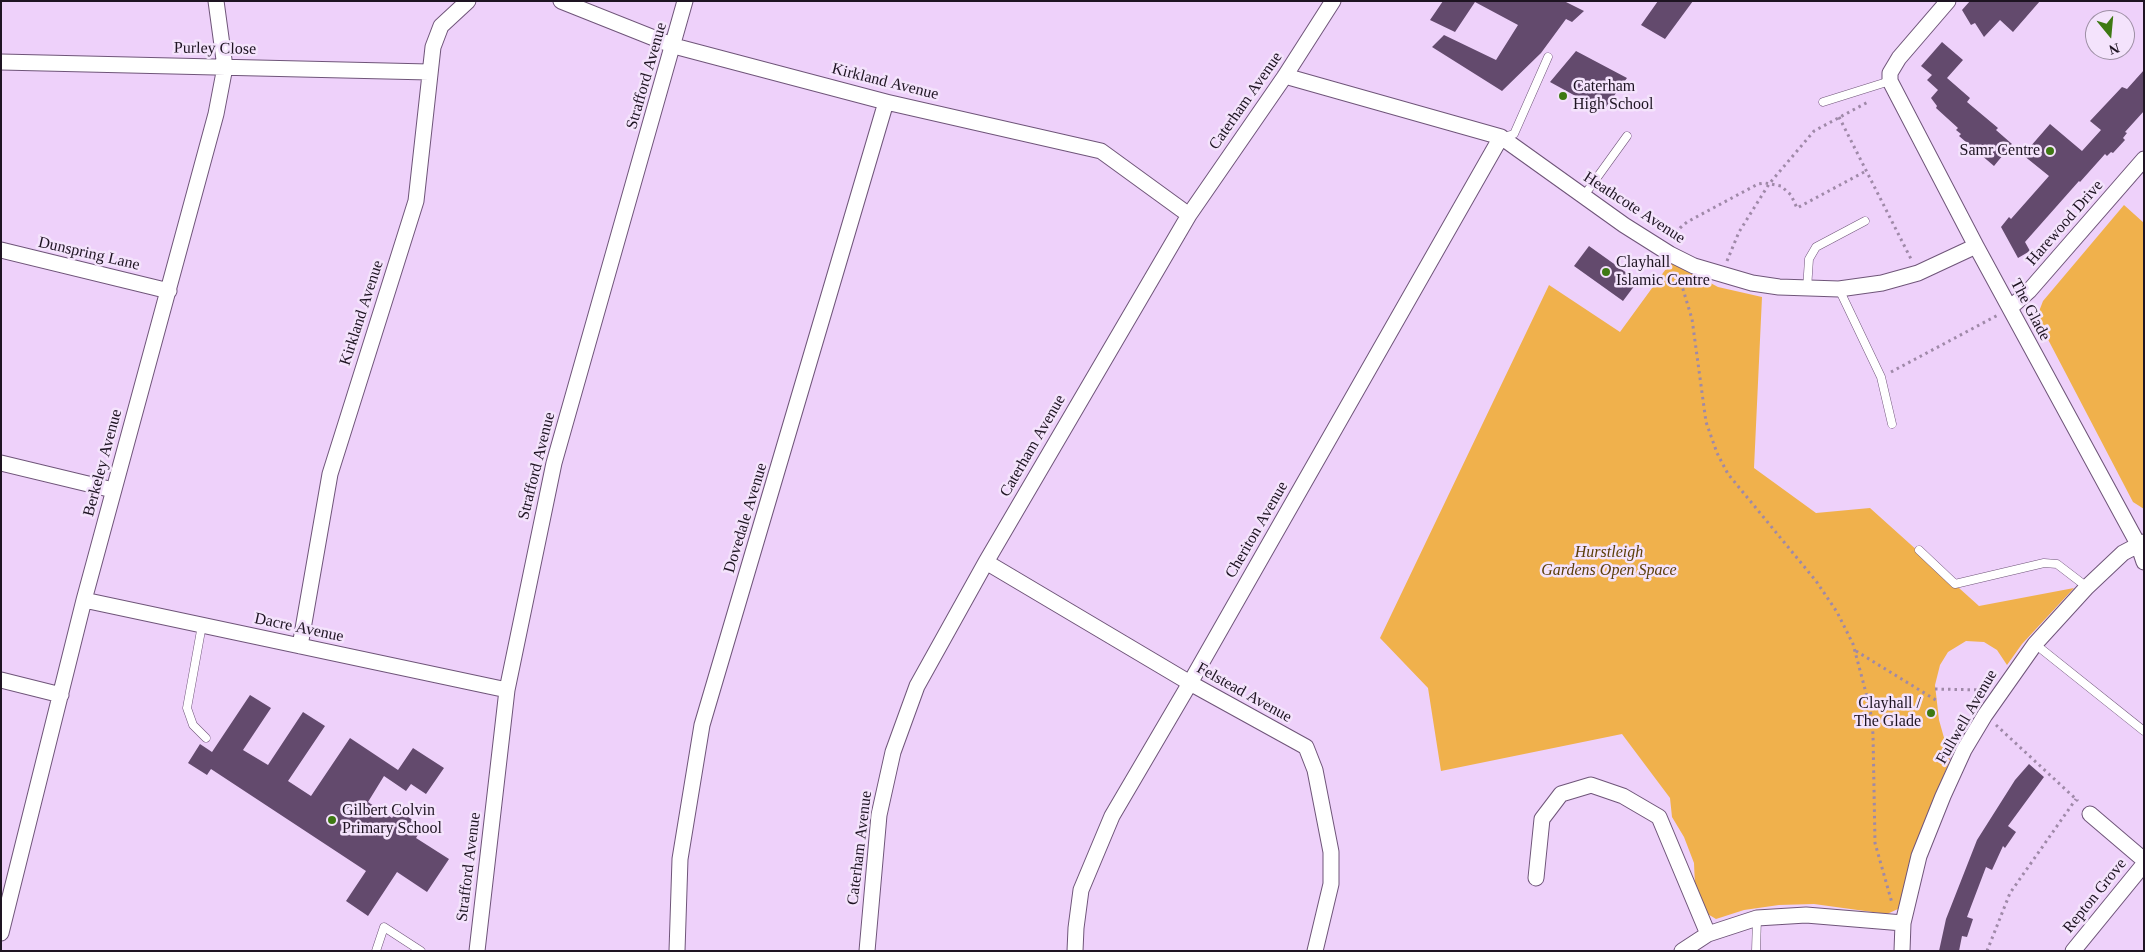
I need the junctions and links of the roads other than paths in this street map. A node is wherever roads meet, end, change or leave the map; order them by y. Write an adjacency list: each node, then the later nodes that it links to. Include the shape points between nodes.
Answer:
1 (216, 1): 10 (street, Berkeley Avenue)
2 (468, 1): 11 (street, Kirkland Avenue, via 441,26)
3 (561, 1): 7 (street, Kirkland Avenue)
4 (686, 1): 7 (street, Strafford Avenue)
5 (1333, 1): 12 (street, Caterham Avenue)
6 (1948, 1): 13 (street, via 1899,58)
7 (674, 46): 14 (street, Kirkland Avenue); 42 (street, Strafford Avenue, via 554,463)
8 (1548, 57): 17 (lane, via 1514,134)
9 (1, 62): 10 (street, Purley Close)
10 (225, 67): 11 (street, Purley Close); 26 (street, Berkeley Avenue, via 216,114)
11 (429, 72): 39 (street, Kirkland Avenue, via 416,201 330,474)
12 (1285, 76): 17 (street, Heathcote Avenue); 20 (street, Caterham Avenue)
13 (1890, 77): 15 (lane); 22 (street, The Glade)
14 (886, 102): 20 (street, Kirkland Avenue, via 1101,151); 58 (street, Dovedale Avenue, via 702,725 680,859)
15 (1823, 102)
16 (1627, 136): 19 (lane)
17 (1501, 137): 19 (street, Heathcote Avenue); 41 (street, Cheriton Avenue)
18 (2144, 158): 27 (street, Harewood Drive, via 2029,291)
19 (1582, 196): 24 (street, Heathcote Avenue, via 1670,254 1694,266 1752,283)
20 (1189, 215): 33 (street, Caterham Avenue)
21 (1865, 221): 24 (lane, via 1816,247 1809,259)
22 (1976, 246): 25 (street, Heathcote Avenue, via 1918,272 1882,283); 27 (street, The Glade)
23 (1, 250): 26 (street, Dunspring Lane)
24 (1807, 289): 25 (street, Heathcote Avenue)
25 (1839, 289): 28 (lane, via 1881,377)
26 (169, 291): 30 (street, Berkeley Avenue)
27 (2010, 308): 31 (street, The Glade)
28 (1892, 424)
29 (1, 463): 30 (street)
30 (113, 490): 36 (street, Berkeley Avenue)
31 (2141, 543): 34 (street, The Glade); 35 (street, Fullwell Avenue, via 2123,553)
32 (1919, 550): 35 (lane, via 1955,584 2044,563 2057,564)
33 (986, 562): 41 (street, Felstead Avenue); 59 (street, Caterham Avenue, via 916,686 893,752 879,815)
34 (2144, 562)
35 (2087, 587): 38 (street, Fullwell Avenue)
36 (84, 600): 37 (street, Dacre Avenue); 43 (street, Berkeley Avenue)
37 (202, 625): 39 (street, Dacre Avenue); 45 (lane, via 188,708 194,725)
38 (2035, 644): 44 (lane); 52 (street, Fullwell Avenue, via 2000,690 1964,750 1919,856)
39 (300, 646): 42 (street, Dacre Avenue)
40 (1, 680): 43 (street)
41 (1190, 683): 60 (street, Cheriton Avenue, via 1112,816 1081,890); 61 (street, Felstead Avenue, via 1306,747 1315,770 1331,852 1331,884)
42 (507, 690): 57 (street, Strafford Avenue)
43 (61, 696): 50 (street, Berkeley Avenue)
44 (2144, 731)
45 (206, 738)
46 (2090, 814): 47 (street)
47 (2144, 860)
48 (2144, 864): 65 (street, Repton Grove)
49 (1536, 878): 54 (street, via 1542,819 1561,794 1591,785 1623,796 1659,817)
50 (5, 904): 53 (street, Berkeley Avenue)
51 (1757, 918): 52 (street, via 1806,915); 54 (street); 63 (lane)
52 (1903, 923): 64 (street, Fullwell Avenue)
53 (1, 933)
54 (1708, 934): 62 (street)
55 (376, 951): 56 (lane, via 384,927)
56 (421, 951)
57 (477, 951)
58 (677, 951)
59 (867, 951)
60 (1075, 951)
61 (1315, 951)
62 (1682, 951)
63 (1756, 951)
64 (1902, 951)
65 (2073, 951)

